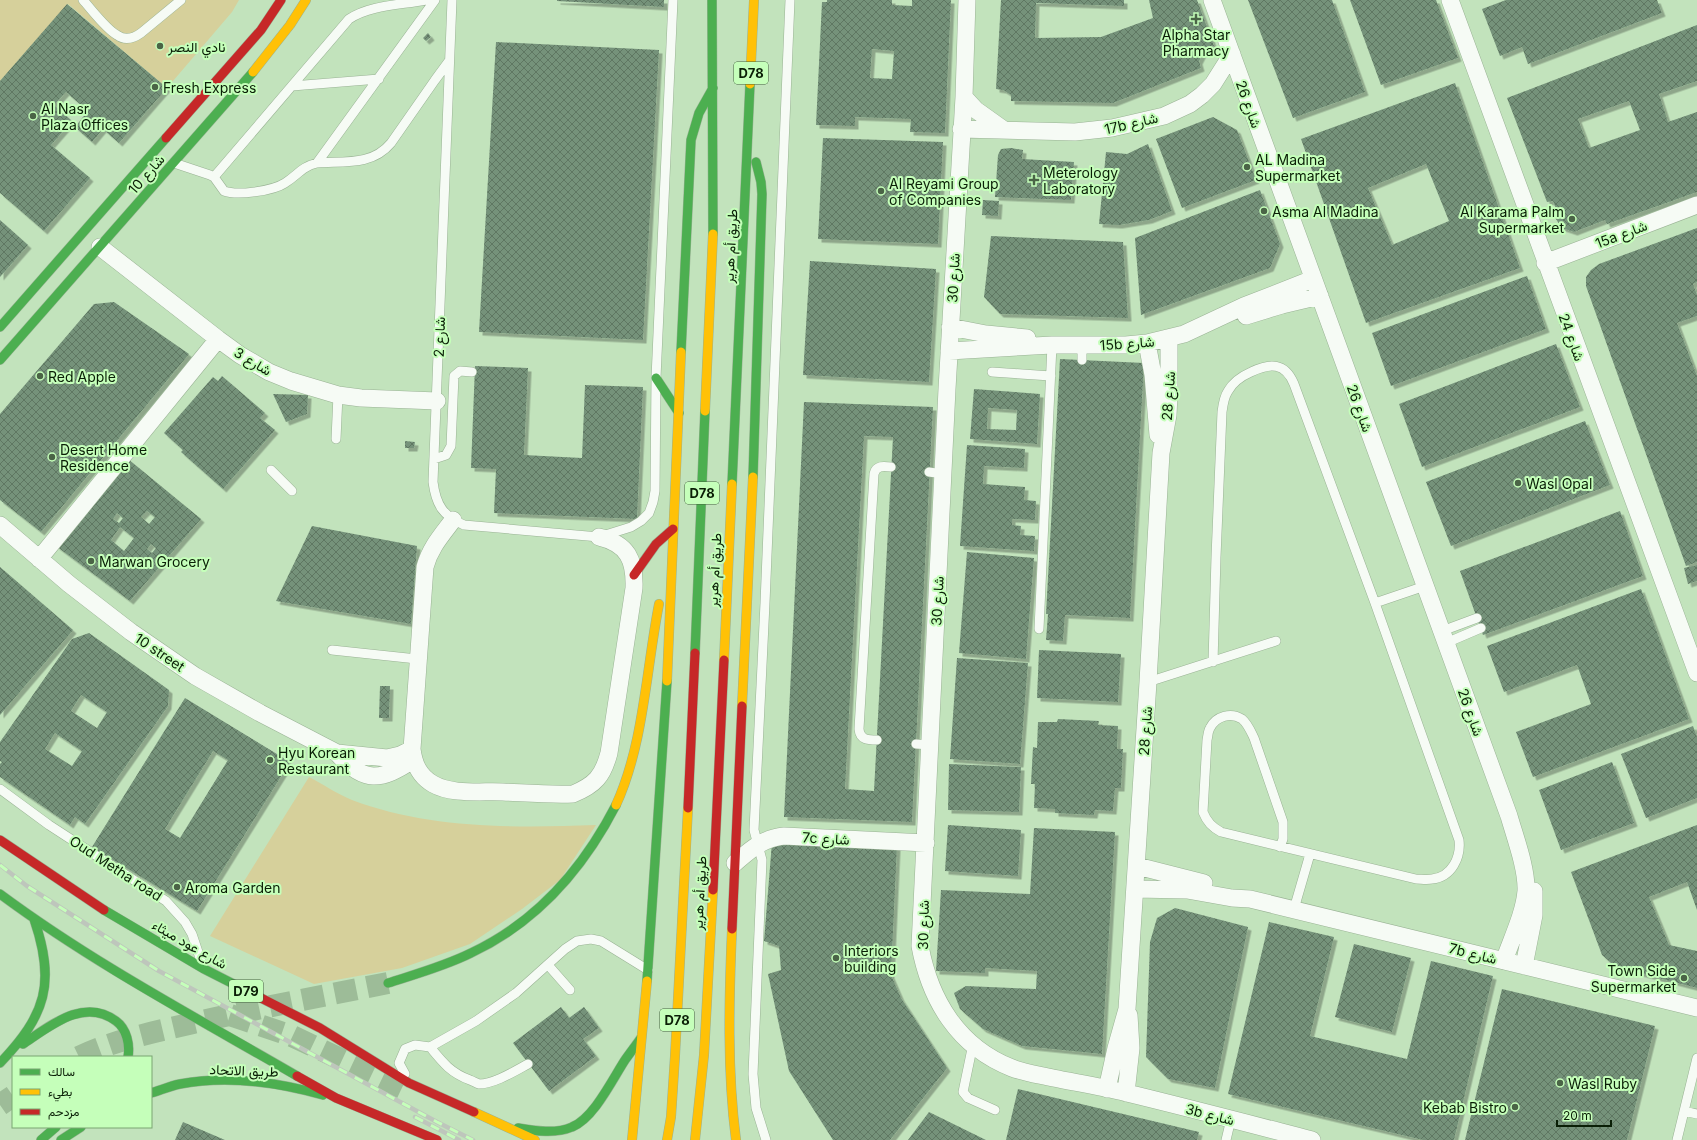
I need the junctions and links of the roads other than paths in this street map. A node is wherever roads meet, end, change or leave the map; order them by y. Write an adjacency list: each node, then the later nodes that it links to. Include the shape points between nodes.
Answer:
1 (83, 0): 2 (lane, via 117,36 125,38 134,38)
2 (181, 0)
3 (281, 0): 32 (main road, شارع 10, via 262,30)
4 (306, 0): 24 (main road, شارع 10, via 259,65)
5 (426, 0): 18 (lane, via 358,13 341,27)
6 (435, 0): 17 (lane)
7 (452, 0): 16 (lane, شارع 2)
8 (673, 0): 44 (lane)
9 (712, 0): 19 (main road, طريق أم هرير / D78)
10 (754, 0): 23 (main road, طريق أم هرير / D78)
11 (790, 0): 79 (lane, via 754,825)
12 (967, 0): 20 (street, شارع 30)
13 (1212, 0): 15 (street, شارع 26)
14 (1453, 1): 29 (street, شارع 24)
15 (1232, 54): 22 (street, 17b شارع, via 1202,96 1164,116 1094,131); 30 (street, شارع 26)
16 (449, 61): 25 (lane, via 385,151 366,160); 46 (lane, شارع 2)
17 (379, 79): 18 (lane); 25 (lane)
18 (292, 86): 26 (lane)
19 (713, 87): 47 (main road, via 695,120 691,140); 125 (main road, طريق أم هرير / D78, via 713,227 684,899 674,1071)
20 (964, 97): 21 (street, شارع 30); 22 (street, via 976,110)
21 (961, 129): 22 (street, 17b شارع); 33 (street, شارع 30)
22 (1005, 131)
23 (748, 146): 82 (main road, via 758,169 762,194 756,409); 126 (main road, طريق أم هرير / D78, via 704,1055)
24 (174, 163): 26 (lane); 28 (main road, شارع 10)
25 (317, 163): 26 (lane, via 303,168 280,186 238,194 224,191)
26 (214, 177)
27 (1697, 205): 29 (street, 15a شارع)
28 (100, 247): 35 (street, شارع 3); 40 (main road, شارع 10)
29 (1545, 263): 71 (street, شارع 24)
30 (1313, 279): 31 (street, شارع 26); 34 (street, 15b شارع, via 1228,313)
31 (1320, 296): 34 (street, 15b شارع); 61 (street, شارع 26)
32 (0, 327)
33 (950, 327): 38 (street, 15b شارع, via 1028,338); 39 (street, شارع 30)
34 (1200, 328): 36 (street, 15b شارع)
35 (218, 339): 45 (street, شارع 3, via 240,356 268,372); 58 (street)
36 (1169, 339): 37 (street, 15b شارع); 49 (street, شارع 28, via 1168,415)
37 (1147, 343): 38 (street, 15b شارع, via 1082,353); 49 (street, شارع 28)
38 (1052, 345): 39 (street, 15b شارع); 43 (lane)
39 (949, 351): 78 (street, شارع 30, via 936,473 923,744)
40 (0, 360)
41 (472, 372): 50 (lane, via 460,371 454,376 451,446 446,455)
42 (992, 372): 43 (lane)
43 (1051, 376): 65 (lane)
44 (656, 378): 47 (main road); 57 (lane, via 653,502 649,513 641,521 631,527)
45 (338, 395): 46 (street, شارع 3); 48 (lane)
46 (437, 401): 50 (lane, شارع 2)
47 (679, 413): 56 (main road)
48 (336, 439)
49 (1161, 453): 72 (street, شارع 28)
50 (434, 459): 54 (lane, شارع 2, via 435,497 442,510)
51 (891, 468): 73 (lane, via 880,467 874,474 859,729 864,739)
52 (271, 470): 53 (lane)
53 (292, 491)
54 (453, 520): 57 (lane, شارع 2, via 476,527); 69 (street, via 428,555)
55 (0, 525): 58 (street, 10 street)
56 (673, 529): 59 (main road); 60 (main road, via 652,547)
57 (599, 537): 60 (street, via 613,540 625,549 632,562)
58 (39, 559): 74 (street, 10 street, via 131,632 195,676 337,753 360,773 370,776 397,771)
59 (671, 573): 93 (main road, via 668,666); 94 (main road, via 659,604 637,736 627,776 610,819 587,858 557,893 521,924 481,949)
60 (634, 575): 74 (street, via 606,767 598,779 587,788 574,794 456,790 434,784 417,768)
61 (1425, 586): 62 (lane); 66 (street, شارع 26)
62 (1375, 603): 70 (lane, via 1291,376 1278,366 1262,367 1238,380 1224,397); 81 (lane, via 1459,840 1460,850 1451,869 1443,876 1433,879 1416,879)
63 (1477, 618): 66 (lane)
64 (1481, 628): 66 (lane)
65 (1039, 629)
66 (1444, 637): 76 (street, شارع 26)
67 (1276, 641): 70 (lane)
68 (332, 650): 69 (lane)
69 (417, 659): 74 (street)
70 (1213, 662): 72 (lane)
71 (1697, 673)
72 (1148, 682): 83 (street, شارع 28)
73 (877, 740)
74 (412, 754)
75 (0, 789): 92 (lane, Oud Metha road, via 49,825 166,901 192,934)
76 (1509, 816): 89 (street, شارع 26, via 1524,870 1526,890); 91 (street, شارع 26, via 1526,848 1534,886 1534,915)
77 (0, 840): 92 (main road, شارع عود ميثاء / D79, via 110,914)
78 (926, 842): 79 (street, 7c شارع, via 784,836 774,837); 99 (street, شارع 30, via 920,946 924,967 942,1010)
79 (757, 845): 82 (street, 7c شارع); 128 (lane, via 762,860 753,1074 756,1108)
80 (1280, 847): 80 (lane, via 1221,832 1213,828 1203,812 1209,728 1224,716 1234,716 1243,720 1254,738 1283,822 1283,839); 81 (lane)
81 (1310, 854): 87 (lane)
82 (735, 863): 127 (main road, via 729,1048)
83 (1137, 866): 84 (street, شارع 28); 86 (street, 7b شارع, via 1226,889)
84 (1135, 889): 86 (street, 7b شارع, via 1186,890); 97 (street, شارع 28)
85 (0, 894): 88 (main road)
86 (1250, 898): 87 (street, 7b شارع)
87 (1294, 909): 89 (street, 7b شارع)
88 (34, 920): 101 (main road, via 41,936 47,972 43,1000 32,1026); 110 (main road, via 172,1004)
89 (1504, 961): 91 (street, 7b شارع)
90 (548, 965): 93 (lane, via 577,941 591,940 601,941); 95 (lane); 100 (lane, via 516,993 476,1022)
91 (1524, 966): 96 (street, 7b شارع)
92 (204, 969): 106 (main road, شارع عود ميثاء / D79, via 320,1028)
93 (648, 970): 98 (main road)
94 (388, 983)
95 (570, 990)
96 (1697, 1008)
97 (1127, 1009): 107 (street, شارع 28); 109 (street, شارع 28, via 1131,1048)
98 (641, 1038): 115 (main road, via 596,1105 577,1124 544,1132); 124 (main road)
99 (973, 1044): 107 (street, شارع 30, via 1012,1068); 111 (lane, via 963,1092 968,1098)
100 (430, 1047): 105 (lane, via 460,1077 479,1084 496,1080); 106 (lane, via 415,1045 405,1049 399,1063)
101 (16, 1048): 102 (main road, via 76,1013 91,1010 106,1014 119,1023 127,1036 130,1050); 104 (main road)
102 (128, 1056)
103 (1697, 1062): 112 (lane)
104 (0, 1063)
105 (528, 1064)
106 (409, 1082): 115 (main road, شارع عود ميثاء / D79)
107 (1107, 1088): 109 (street, 3b شارع)
108 (152, 1093): 110 (main road, طريق الاتحاد, via 180,1084 219,1080 298,1087)
109 (1126, 1093): 114 (street, 3b شارع)
110 (336, 1098): 119 (main road)
111 (995, 1110)
112 (1684, 1111): 113 (lane); 131 (lane)
113 (1697, 1114)
114 (1230, 1119): 129 (lane); 130 (street, 3b شارع)
115 (501, 1126): 123 (main road, D79)
116 (55, 1128): 120 (main road)
117 (80, 1128): 118 (main road)
118 (73, 1136): 121 (main road)
119 (426, 1137): 122 (main road)
120 (41, 1140)
121 (61, 1140)
122 (437, 1140)
123 (535, 1140)
124 (632, 1140)
125 (667, 1140)
126 (695, 1140)
127 (736, 1140)
128 (766, 1140)
129 (1226, 1140)
130 (1312, 1140)
131 (1677, 1140)

